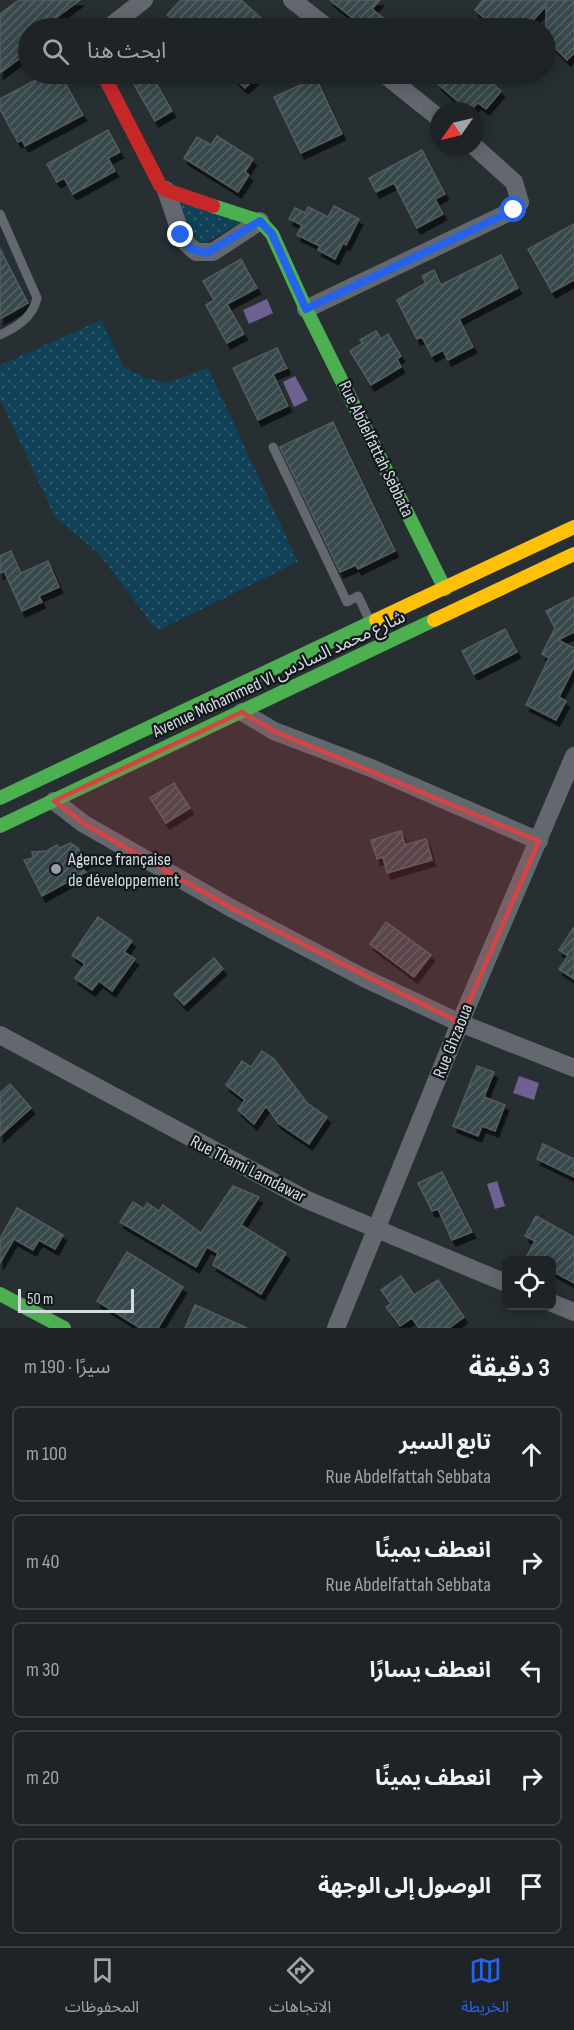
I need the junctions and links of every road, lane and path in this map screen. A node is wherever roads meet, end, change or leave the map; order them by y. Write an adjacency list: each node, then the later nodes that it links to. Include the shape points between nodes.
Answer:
1 (292, 0): 4 (street)
2 (133, 3): 3 (street)
3 (118, 18)
4 (315, 18)
5 (108, 84): 9 (main road, via 153,174)
6 (396, 84): 7 (street)
7 (430, 111)
8 (484, 155): 12 (street, via 514,182 520,202 514,210)
9 (166, 190): 11 (main road); 11 (street, via 183,240 196,252 213,252)
10 (0, 214): 13 (lane, via 37,298 35,309)
11 (260, 221): 12 (main road, Rue Abdelfattah Sebbata, via 272,234)
12 (306, 309): 17 (main road, Rue Abdelfattah Sebbata)
13 (0, 335)
14 (273, 447): 18 (lane, via 346,602 358,596)
15 (574, 527): 17 (main road, Avenue Mohammed VI شارع محمد السادس)
16 (574, 554): 19 (main road, Avenue Mohammed VI شارع محمد السادس)
17 (445, 589): 18 (main road, Avenue Mohammed VI شارع محمد السادس)
18 (371, 624): 21 (main road, Avenue Mohammed VI شارع محمد السادس)
19 (242, 712): 22 (main road, Avenue Mohammed VI شارع محمد السادس); 24 (street, via 274,731)
20 (574, 756): 24 (street, Rue Ghzaoua)
21 (0, 798)
22 (54, 801): 23 (main road, Avenue Mohammed VI شارع محمد السادس); 25 (street, via 84,824 231,908)
23 (0, 826)
24 (539, 840): 25 (street, Rue Ghzaoua)
25 (460, 1023): 27 (street); 28 (street, Rue Ghzaoua)
26 (0, 1035): 28 (street, Rue Thami Lamdawar, via 244,1169)
27 (574, 1068)
28 (377, 1228): 29 (street, Rue Thami Lamdawar); 36 (street, Rue Ghzaoua)
29 (502, 1281)
30 (0, 1294): 32 (main road)
31 (556, 1305): 33 (street)
32 (33, 1311): 34 (street); 35 (main road)
33 (574, 1312)
34 (24, 1328)
35 (64, 1328)
36 (336, 1328)

